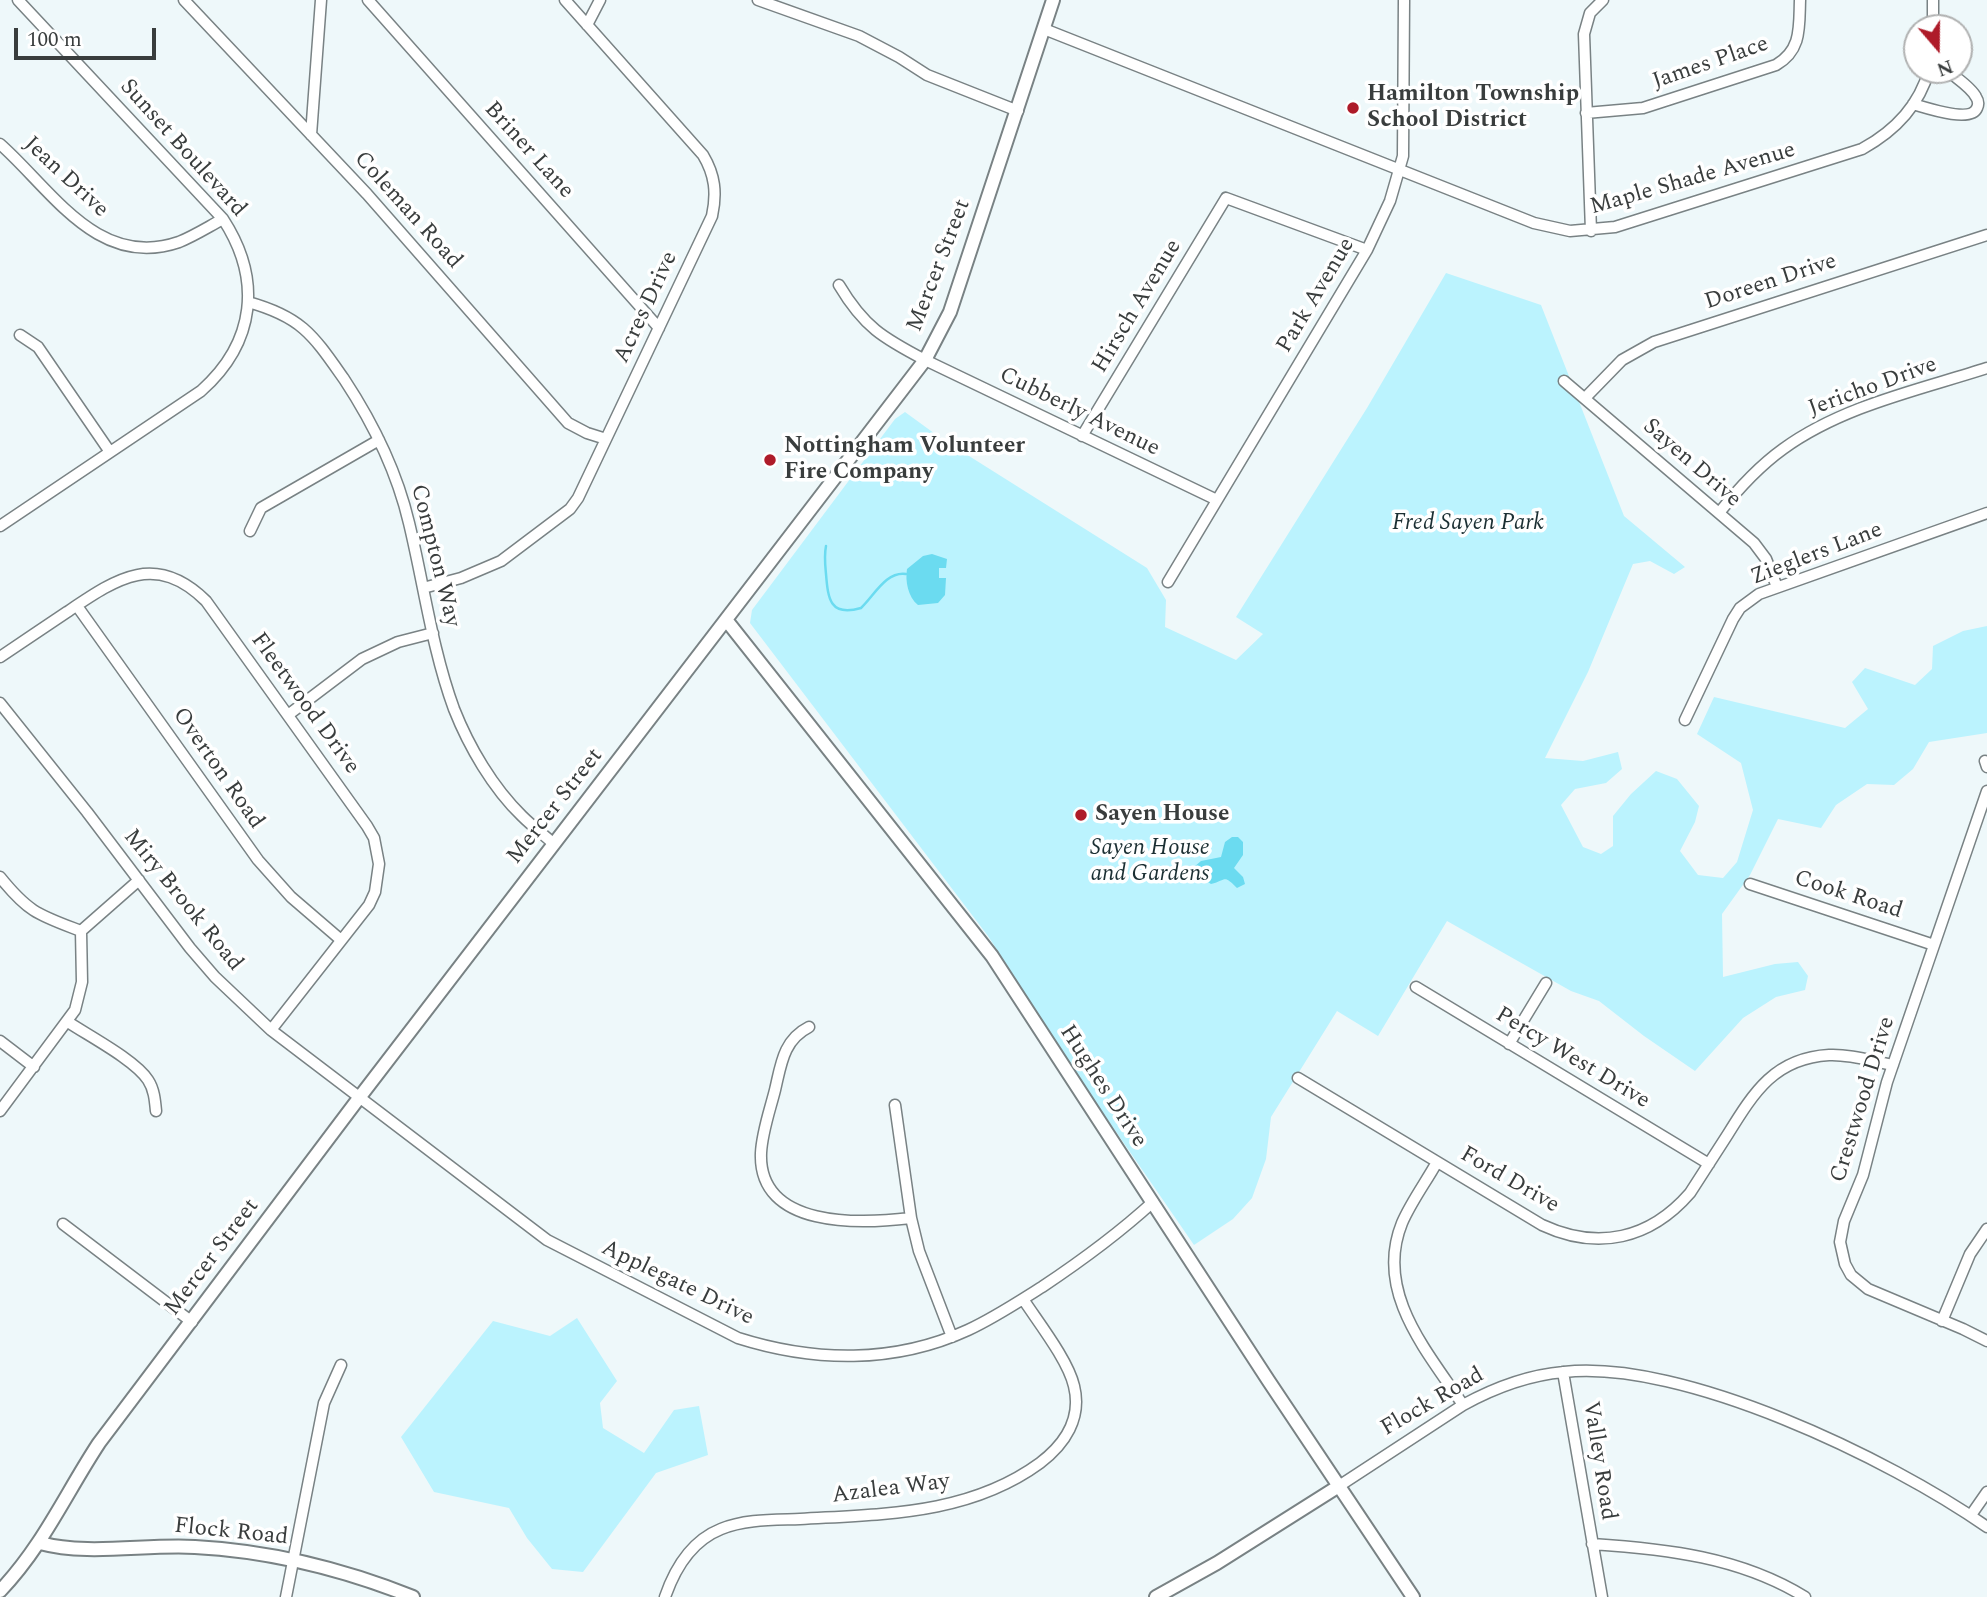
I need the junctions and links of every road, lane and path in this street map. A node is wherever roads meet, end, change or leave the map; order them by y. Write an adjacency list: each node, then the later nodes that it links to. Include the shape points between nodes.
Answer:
1 (18, 0): 22 (street, Sunset Boulevard)
2 (184, 0): 19 (street, Coleman Road)
3 (321, 0): 19 (street)
4 (368, 0): 28 (street, Briner Lane)
5 (565, 0): 12 (street, Acres Drive)
6 (600, 0): 12 (street)
7 (758, 0): 17 (street, via 859,36 938,80)
8 (1054, 0): 13 (street, Mercer Street)
9 (1404, 0): 21 (street, Park Avenue, via 1404,156)
10 (1603, 0): 18 (street, via 1590,13 1584,34)
11 (1800, 0): 18 (street, James Place, via 1799,36 1784,61 1643,108)
12 (587, 25): 28 (street, Acres Drive, via 703,155 714,178 712,216)
13 (1044, 29): 17 (street, Mercer Street); 21 (street, Maple Shade Avenue)
14 (1922, 84): 16 (street, Maple Shade Avenue)
15 (1963, 84): 16 (street, via 1976,95 1978,106 1971,114)
16 (1913, 104): 23 (street, Maple Shade Avenue, via 1889,131 1855,152)
17 (1018, 111): 30 (street, Mercer Street, via 950,312)
18 (1586, 113): 23 (street)
19 (311, 135): 35 (street, Coleman Road, via 568,422)
20 (0, 144): 22 (street, Jean Drive, via 79,222 116,243 164,246)
21 (1400, 170): 23 (street, Maple Shade Avenue, via 1534,223); 25 (street, Park Avenue)
22 (223, 219): 27 (street, Sunset Boulevard, via 246,267)
23 (1591, 231)
24 (1987, 234): 33 (street, Doreen Drive, via 1654,342 1622,360)
25 (1367, 250): 34 (street, Hirsch Avenue, via 1226,198); 38 (street, Park Avenue)
26 (839, 285): 30 (street, Cubberly Avenue, via 853,308 881,337)
27 (248, 302): 36 (street, Compton Way, via 282,313 312,335); 37 (street, Sunset Boulevard, via 240,340 214,379)
28 (659, 328): 35 (street, Acres Drive)
29 (20, 335): 37 (street, via 38,347)
30 (925, 360): 34 (street, Cubberly Avenue); 47 (street, Mercer Street)
31 (1987, 368): 39 (street, Jericho Drive, via 1824,423 1763,464)
32 (1564, 381): 33 (street, Sayen Drive)
33 (1585, 398): 39 (street, Sayen Drive)
34 (1082, 436): 38 (street, Cubberly Avenue)
35 (606, 439): 45 (street, Acres Drive, via 578,498 561,518 507,558 461,579)
36 (379, 440): 42 (street, via 261,508); 45 (street, Compton Way, via 400,491)
37 (110, 452): 41 (street, Sunset Boulevard)
38 (1217, 500): 43 (street, Park Avenue)
39 (1719, 513): 44 (street, Sayen Drive, via 1759,550)
40 (1987, 513): 44 (street, Zieglers Lane)
41 (0, 526)
42 (250, 531)
43 (1168, 582)
44 (1777, 587): 52 (street, Zieglers Lane, via 1749,600 1733,619)
45 (423, 588): 48 (street, Compton Way)
46 (77, 606): 49 (street, Fleetwood Drive); 51 (street, Fleetwood Drive, via 131,576 160,575 185,584 206,601); 59 (street, Overton Road, via 258,860 290,897)
47 (727, 621): 54 (street, Mercer Street); 77 (street, Hughes Drive, via 992,956)
48 (433, 633): 51 (street, via 398,642 362,659); 54 (street, Compton Way, via 455,711 479,757 521,816)
49 (0, 657)
50 (0, 703): 56 (street, Miry Brook Road)
51 (288, 715): 59 (street, Fleetwood Drive, via 367,826 378,852 375,892)
52 (1685, 720)
53 (1987, 791): 60 (street, Crestwood Drive)
54 (554, 844): 71 (street, Mercer Street)
55 (0, 877): 58 (street, via 27,908)
56 (139, 880): 58 (street); 65 (street, Miry Brook Road, via 190,948)
57 (1750, 884): 60 (street, Cook Road)
58 (81, 931): 63 (street, via 82,982)
59 (341, 940): 65 (street, Fleetwood Drive)
60 (1934, 945): 68 (street, Crestwood Drive)
61 (1546, 983): 67 (street)
62 (1416, 988): 67 (street, Percy West Drive)
63 (68, 1022): 69 (street); 74 (street, via 147,1078)
64 (809, 1027): 78 (street, via 795,1035 783,1054 761,1153 770,1187 796,1210 832,1220)
65 (271, 1030): 71 (street, Miry Brook Road)
66 (0, 1041): 69 (street)
67 (1509, 1044): 76 (street, Percy West Drive)
68 (1893, 1065): 76 (street, Ford Drive, via 1831,1055 1784,1068 1751,1096); 82 (street, Crestwood Drive, via 1863,1175 1841,1231 1841,1254 1851,1275 1868,1289)
69 (34, 1068): 73 (street)
70 (1298, 1078): 75 (street, Ford Drive)
71 (359, 1098): 83 (street, Mercer Street); 84 (street, Applegate Drive, via 547,1240 738,1338 798,1354 850,1357 898,1352)
72 (895, 1105): 78 (street)
73 (0, 1111)
74 (156, 1111)
75 (1437, 1162): 76 (street, Ford Drive, via 1542,1225 1570,1236 1603,1239 1637,1232 1667,1216); 88 (street, via 1403,1222 1395,1278 1406,1316)
76 (1709, 1164)
77 (1153, 1202): 81 (street, Applegate Drive, via 1100,1247); 89 (street, Hughes Drive)
78 (911, 1218): 84 (street, via 927,1276)
79 (63, 1224): 83 (street)
80 (1987, 1229): 82 (street, via 1970,1254)
81 (1023, 1299): 84 (street, Applegate Drive); 99 (street, Azalea Way, via 1069,1371 1076,1395 1074,1421 1053,1454 1015,1479 950,1505 899,1513 753,1522 721,1529 685,1556)
82 (1942, 1321): 85 (street, Crestwood Drive)
83 (192, 1322): 93 (street, Mercer Street, via 99,1443)
84 (952, 1337)
85 (1987, 1341)
86 (341, 1366): 95 (street, via 324,1403)
87 (1563, 1372): 88 (street, Flock Road, via 1521,1380); 91 (street, Flock Road, via 1629,1373 1736,1403 1868,1458); 94 (street, Valley Road)
88 (1463, 1405): 89 (street, Flock Road)
89 (1339, 1486): 100 (street, Flock Road); 101 (street, Hughes Drive)
90 (1987, 1492): 91 (street)
91 (1971, 1516): 92 (street, Flock Road)
92 (1987, 1527)
93 (40, 1543): 95 (street, Flock Road, via 67,1549 195,1547); 96 (street, Mercer Street)
94 (1592, 1544): 102 (street); 103 (street, Valley Road, via 1697,1554 1752,1571)
95 (293, 1560): 97 (street); 98 (street, Flock Road)
96 (0, 1591)
97 (286, 1597)
98 (413, 1597)
99 (666, 1597)
100 (1156, 1597)
101 (1413, 1597)
102 (1602, 1597)
103 (1805, 1597)

